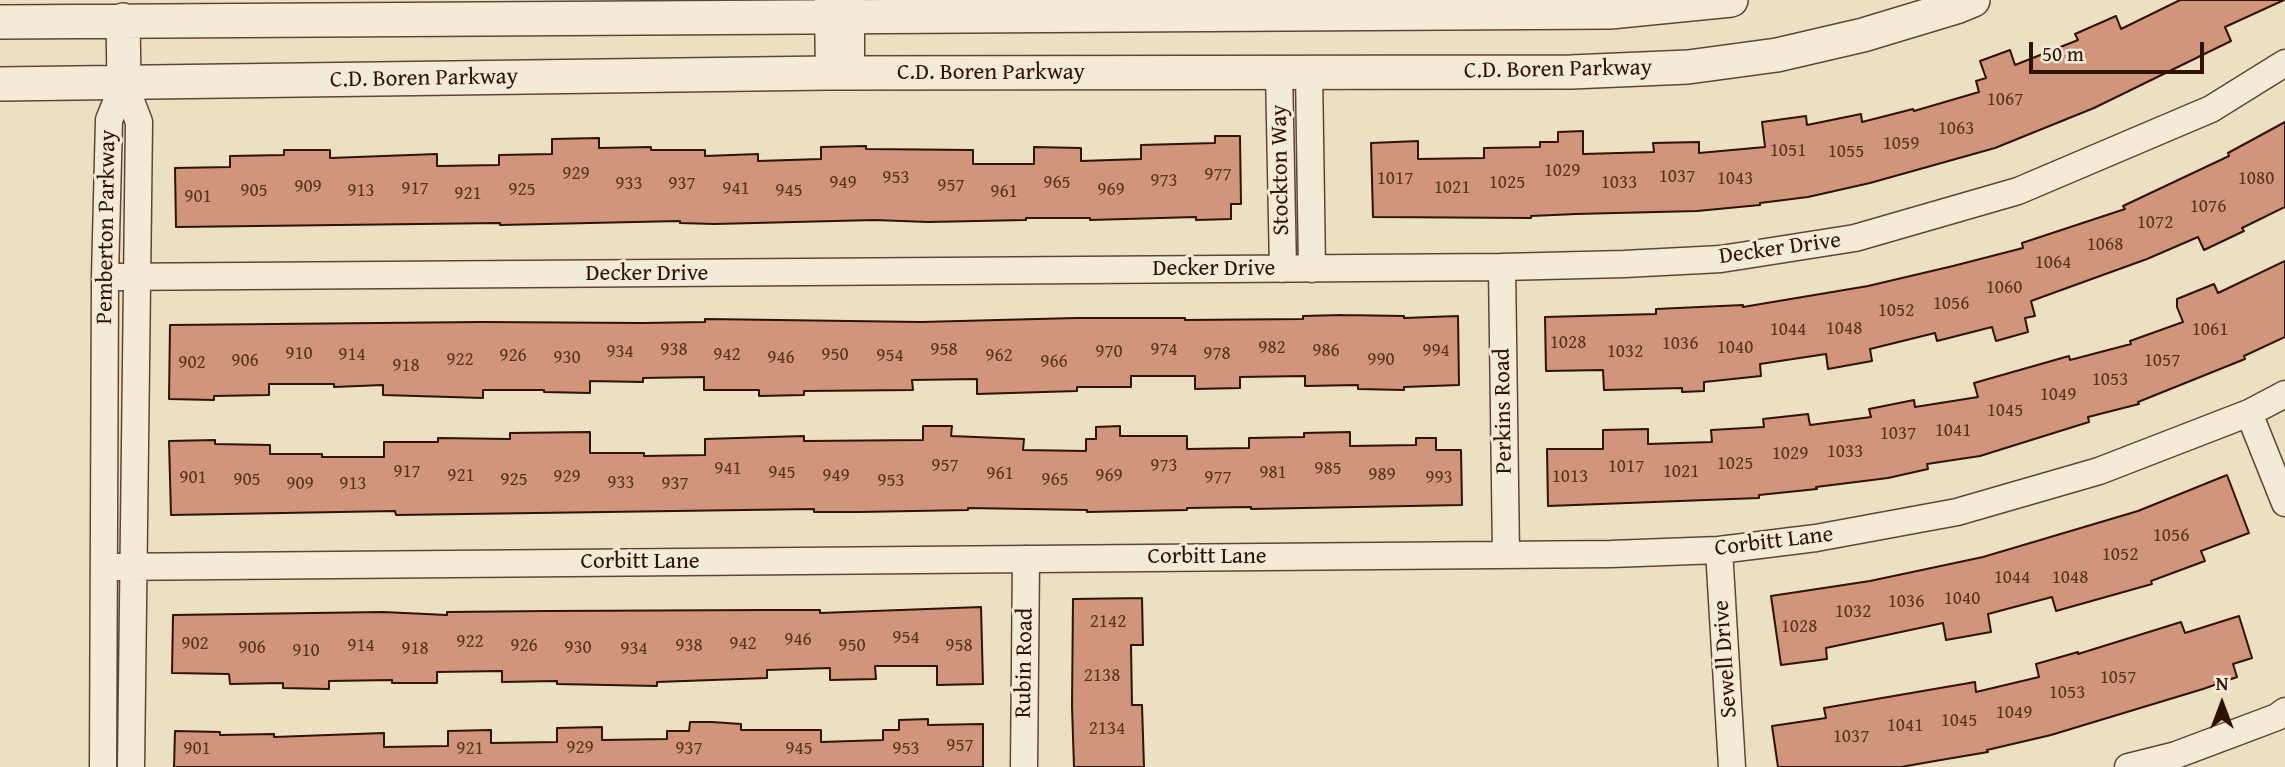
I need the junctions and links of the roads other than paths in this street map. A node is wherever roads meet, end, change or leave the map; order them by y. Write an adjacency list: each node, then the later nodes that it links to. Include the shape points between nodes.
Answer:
1 (1731, 0): 3 (street, via 1610,12)
2 (1973, 0): 7 (street, C.D. Boren Parkway, via 1838,41 1688,67 1571,72)
3 (839, 8): 4 (street); 8 (street)
4 (122, 20): 5 (street); 9 (street)
5 (0, 22)
6 (2285, 63): 11 (street, Decker Drive, via 2211,110 2018,191 1855,238 1721,259)
7 (1294, 72): 8 (street, C.D. Boren Parkway); 12 (street, Stockton Way); 13 (street, Stockton Way)
8 (840, 73): 9 (street, C.D. Boren Parkway)
9 (124, 83): 10 (street, C.D. Boren Parkway); 14 (street, Pemberton Parkway, via 109,120); 15 (street, Pemberton Parkway, via 139,122)
10 (0, 84)
11 (1502, 267): 13 (street, Decker Drive); 20 (street, Perkins Road)
12 (1283, 269): 13 (street, Decker Drive); 15 (street, Decker Drive)
13 (1312, 269)
14 (105, 277): 15 (street, Decker Drive); 22 (street, Pemberton Parkway)
15 (136, 277): 23 (street, Pemberton Parkway)
16 (2285, 394): 17 (street, Corbitt Lane)
17 (2249, 413): 18 (street); 19 (street, Corbitt Lane, via 2099,471 1957,512)
18 (2285, 503)
19 (1719, 550): 20 (street, Corbitt Lane); 28 (street, Sewell Drive)
20 (1506, 555): 21 (street, Corbitt Lane)
21 (1026, 559): 23 (street, Corbitt Lane); 27 (street, Rubin Road)
22 (105, 566): 23 (street, Corbitt Lane); 25 (street, Pemberton Parkway)
23 (133, 566): 26 (street, Pemberton Parkway)
24 (2285, 711): 29 (street, via 2176,755)
25 (103, 767)
26 (131, 767)
27 (1024, 767)
28 (1732, 767)
29 (2128, 767)

